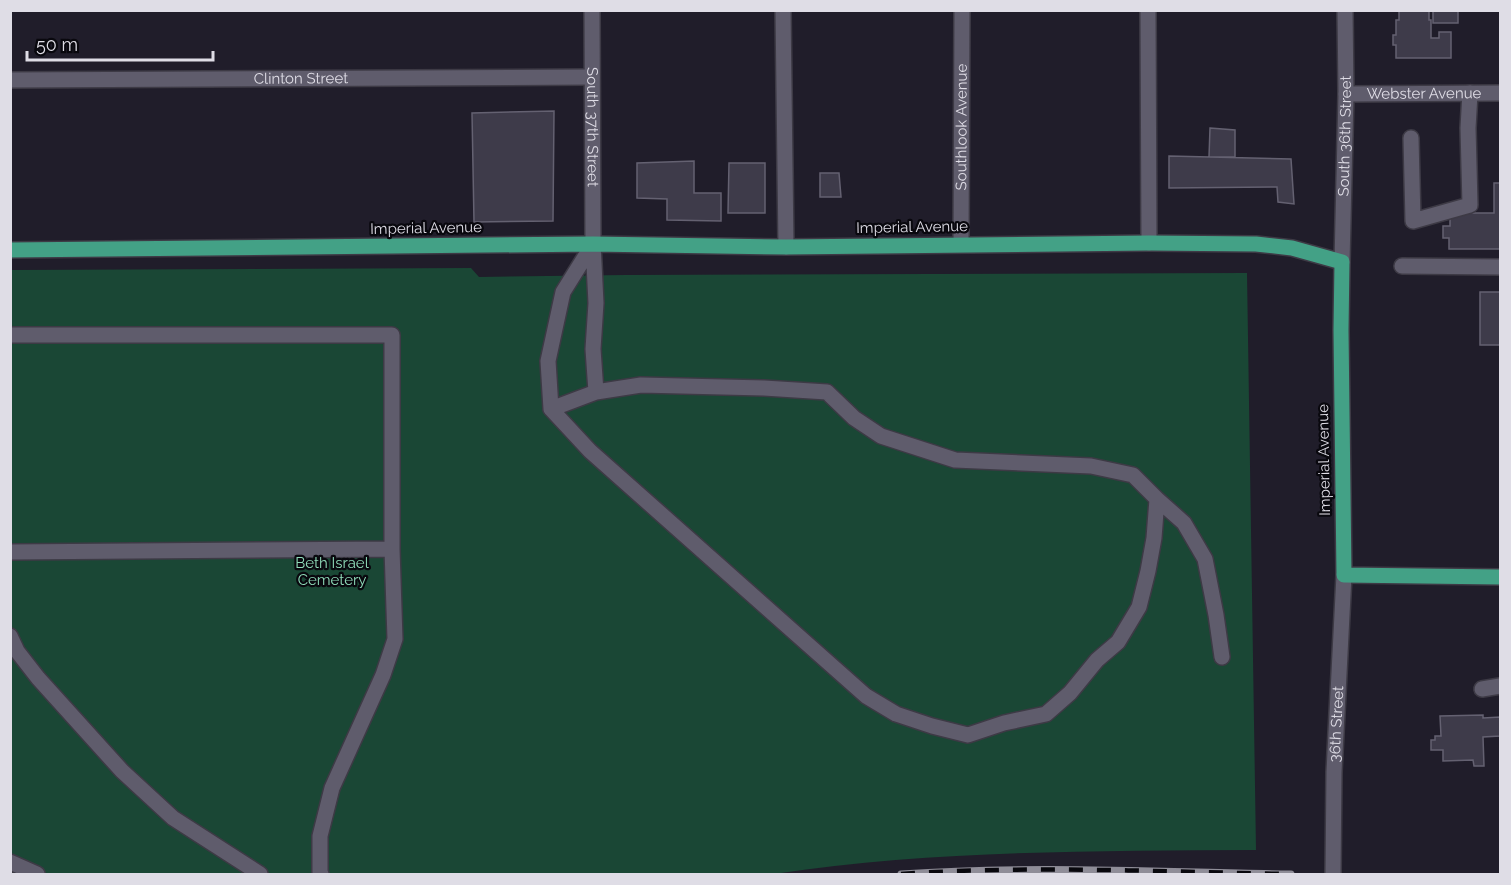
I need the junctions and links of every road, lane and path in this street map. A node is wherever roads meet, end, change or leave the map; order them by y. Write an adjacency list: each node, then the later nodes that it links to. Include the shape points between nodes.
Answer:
1 (592, 10): 6 (street, South 37th Street)
2 (783, 10): 15 (street)
3 (962, 10): 14 (street, Southlook Avenue)
4 (1148, 10): 12 (street)
5 (1345, 10): 10 (street, South 36th Street)
6 (592, 77): 7 (street, Clinton Street); 13 (street, South 37th Street)
7 (10, 80)
8 (1470, 93): 9 (street, Webster Avenue); 10 (street, Webster Avenue); 11 (street, via 1470,205 1413,221)
9 (1500, 93)
10 (1346, 94): 17 (street, South 36th Street)
11 (1411, 138)
12 (1149, 243): 14 (main road, Imperial Avenue); 17 (main road, Imperial Avenue, via 1256,244 1292,248)
13 (593, 244): 15 (main road, Imperial Avenue); 16 (main road, Imperial Avenue); 21 (street, South 37th Street); 22 (street, via 563,292 548,362)
14 (961, 244): 15 (main road, Imperial Avenue)
15 (786, 247)
16 (10, 250)
17 (1342, 262): 26 (main road, Imperial Avenue)
18 (1402, 266): 19 (street)
19 (1500, 267)
20 (10, 334): 24 (street, via 392,334)
21 (596, 392): 22 (street); 23 (street, via 641,385 826,392 881,436 956,460 1091,466 1133,475)
22 (551, 409): 23 (street, via 590,451 866,696 896,714 968,735 1046,714 1118,642 1138,606 1148,571)
23 (1157, 499): 29 (street, via 1184,523 1205,559)
24 (392, 549): 25 (street); 35 (street, via 395,639 332,788 320,836)
25 (10, 552)
26 (1344, 575): 27 (main road); 36 (street, 36th Street)
27 (1500, 577)
28 (10, 636): 34 (street, via 38,678 122,771 173,818)
29 (1222, 657)
30 (1500, 686): 31 (street)
31 (1482, 689)
32 (10, 862): 33 (street)
33 (37, 874)
34 (261, 874)
35 (321, 874)
36 (1333, 874)

